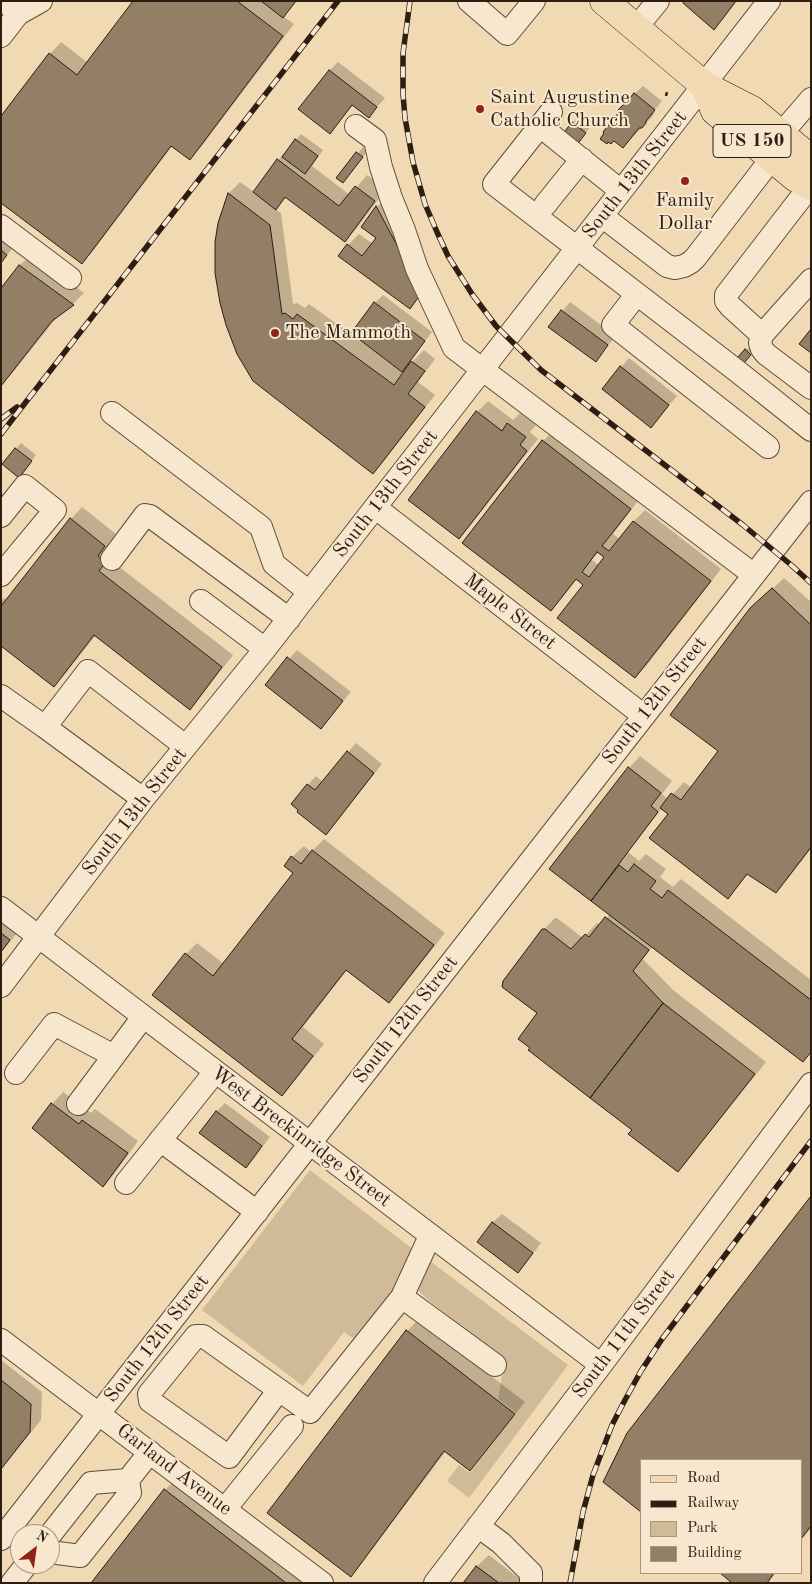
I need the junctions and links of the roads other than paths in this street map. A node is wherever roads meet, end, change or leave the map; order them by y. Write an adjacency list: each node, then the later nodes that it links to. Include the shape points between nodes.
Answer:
1 (41, 1): 7 (street)
2 (469, 1): 3 (street, via 507,34)
3 (534, 1)
4 (604, 1): 8 (main road, US 150)
5 (658, 1): 8 (street)
6 (770, 1): 10 (street, South 13th Street)
7 (11, 8): 9 (street)
8 (636, 28): 10 (main road, US 150)
9 (1, 36)
10 (705, 86): 13 (main road, US 150, via 715,111); 17 (street, South 13th Street)
11 (811, 98): 13 (street)
12 (356, 126): 26 (street, via 375,140 416,269 454,348)
13 (776, 146): 15 (main road, US 150); 16 (main road, US 150, via 796,178); 19 (street, via 696,257 684,266 667,266)
14 (582, 159): 17 (street); 18 (street); 21 (street, via 546,119 494,184)
15 (811, 159)
16 (811, 186): 25 (street, via 726,295 730,306)
17 (621, 191): 19 (street, South 13th Street)
18 (545, 205)
19 (602, 216): 21 (street, South 13th Street)
20 (1, 226): 22 (street)
21 (577, 248): 24 (street); 26 (street, South 13th Street)
22 (70, 278)
23 (804, 288): 25 (street); 27 (street, via 796,311 776,340 781,351)
24 (637, 294): 30 (street); 31 (street, via 613,325)
25 (762, 335): 28 (street, via 760,343 766,354)
26 (482, 370): 33 (street, South 13th Street); 37 (street)
27 (811, 373)
28 (811, 388)
29 (112, 413): 38 (street, via 261,527 274,564)
30 (811, 430)
31 (768, 447)
32 (811, 502): 37 (street, South 12th Street)
33 (376, 508): 38 (street, South 13th Street); 43 (street, Maple Street)
34 (1, 516): 36 (street, via 25,486 55,510)
35 (112, 558): 40 (street, via 145,515 150,516)
36 (1, 575)
37 (754, 575): 43 (street, South 12th Street)
38 (309, 592): 40 (street, South 13th Street)
39 (201, 601): 41 (street)
40 (289, 619): 41 (street, South 13th Street)
41 (265, 649): 45 (street, South 13th Street)
42 (1, 696): 44 (street)
43 (644, 716): 57 (street, South 12th Street)
44 (45, 727): 45 (street, via 88,671); 46 (street)
45 (185, 746): 46 (street, South 13th Street)
46 (143, 799): 48 (street, South 13th Street)
47 (1, 908): 48 (street, West Breckinridge Street)
48 (39, 937): 49 (street, South 13th Street); 50 (street, West Breckinridge Street)
49 (1, 986)
50 (143, 1017): 51 (street); 52 (street, West Breckinridge Street)
51 (114, 1056): 53 (street, via 54,1024); 55 (street)
52 (215, 1072): 56 (street); 57 (street, West Breckinridge Street)
53 (16, 1073)
54 (811, 1084): 64 (street, South 11th Street)
55 (78, 1104)
56 (160, 1140): 58 (street); 59 (street)
57 (310, 1144): 59 (street, South 12th Street); 60 (street, West Breckinridge Street)
58 (126, 1183)
59 (257, 1212): 66 (street, South 12th Street)
60 (430, 1236): 61 (street); 64 (street, West Breckinridge Street)
61 (402, 1297): 63 (street); 65 (street, via 310,1412)
62 (1, 1340): 66 (street, Garland Avenue)
63 (494, 1365)
64 (601, 1365): 72 (street, South 11th Street)
65 (279, 1390): 65 (street, via 203,1336 196,1336 149,1394 150,1401 229,1458)
66 (98, 1413): 68 (street, Garland Avenue); 73 (street, South 12th Street)
67 (292, 1426): 70 (street)
68 (150, 1452): 69 (street); 70 (street, Garland Avenue)
69 (128, 1480): 71 (street, via 91,1483); 74 (street, via 130,1493 80,1556)
70 (224, 1509): 75 (street, Garland Avenue)
71 (58, 1524)
72 (478, 1526): 76 (street, South 11th Street); 77 (street, via 531,1572)
73 (8, 1541)
74 (60, 1553)
75 (322, 1583)
76 (435, 1583)
77 (531, 1583)

